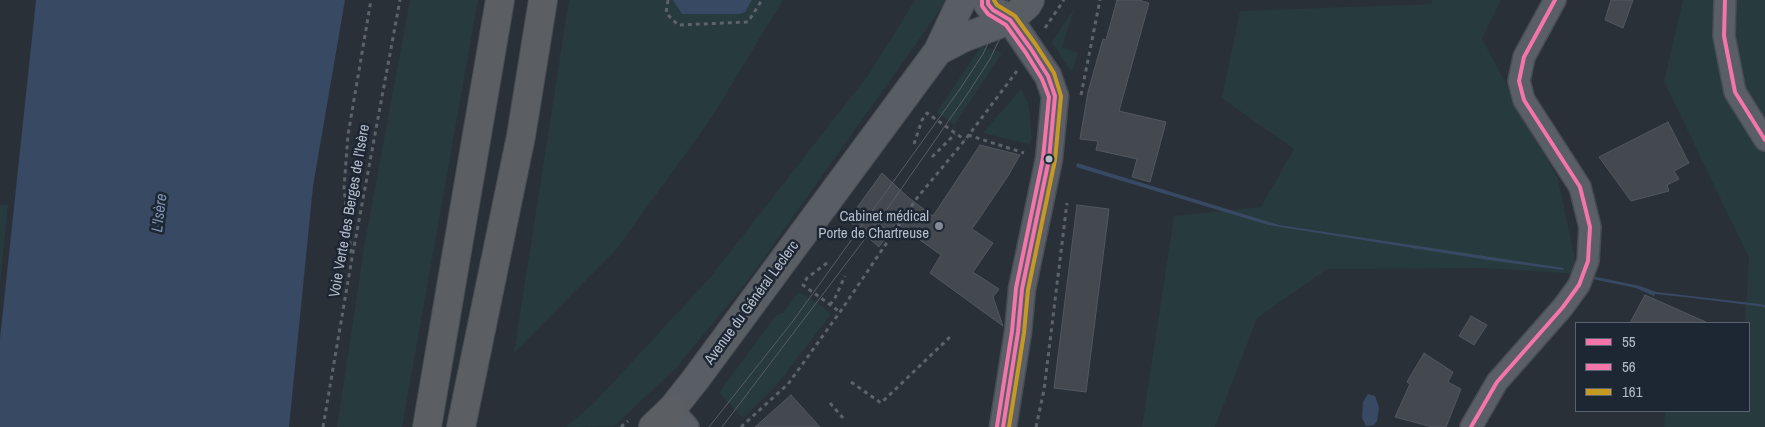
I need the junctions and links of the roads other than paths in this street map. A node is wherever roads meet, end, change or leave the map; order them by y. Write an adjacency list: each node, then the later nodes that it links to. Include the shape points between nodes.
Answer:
1 (500, 0): 12 (highway)
2 (543, 0): 10 (highway, via 521,136)
3 (1030, 0): 7 (main road, Avenue du Général Leclerc, via 1027,5)
4 (1555, 0): 14 (street, via 1524,57 1519,81 1524,100 1580,187 1590,227 1588,261 1579,285 1497,382)
5 (1725, 0): 9 (street, via 1724,36 1735,92)
6 (958, 8): 7 (main road, Avenue du Général Leclerc); 8 (main road, Avenue du Général Leclerc)
7 (997, 10): 8 (main road, Avenue du Général Leclerc, via 964,38); 13 (street, via 1031,49 1048,76 1055,96 1045,183 1022,289)
8 (938, 51): 11 (main road, Avenue du Général Leclerc, via 695,380)
9 (1765, 140)
10 (463, 416)
11 (669, 422)
12 (427, 427)
13 (1003, 427)
14 (1471, 427)

